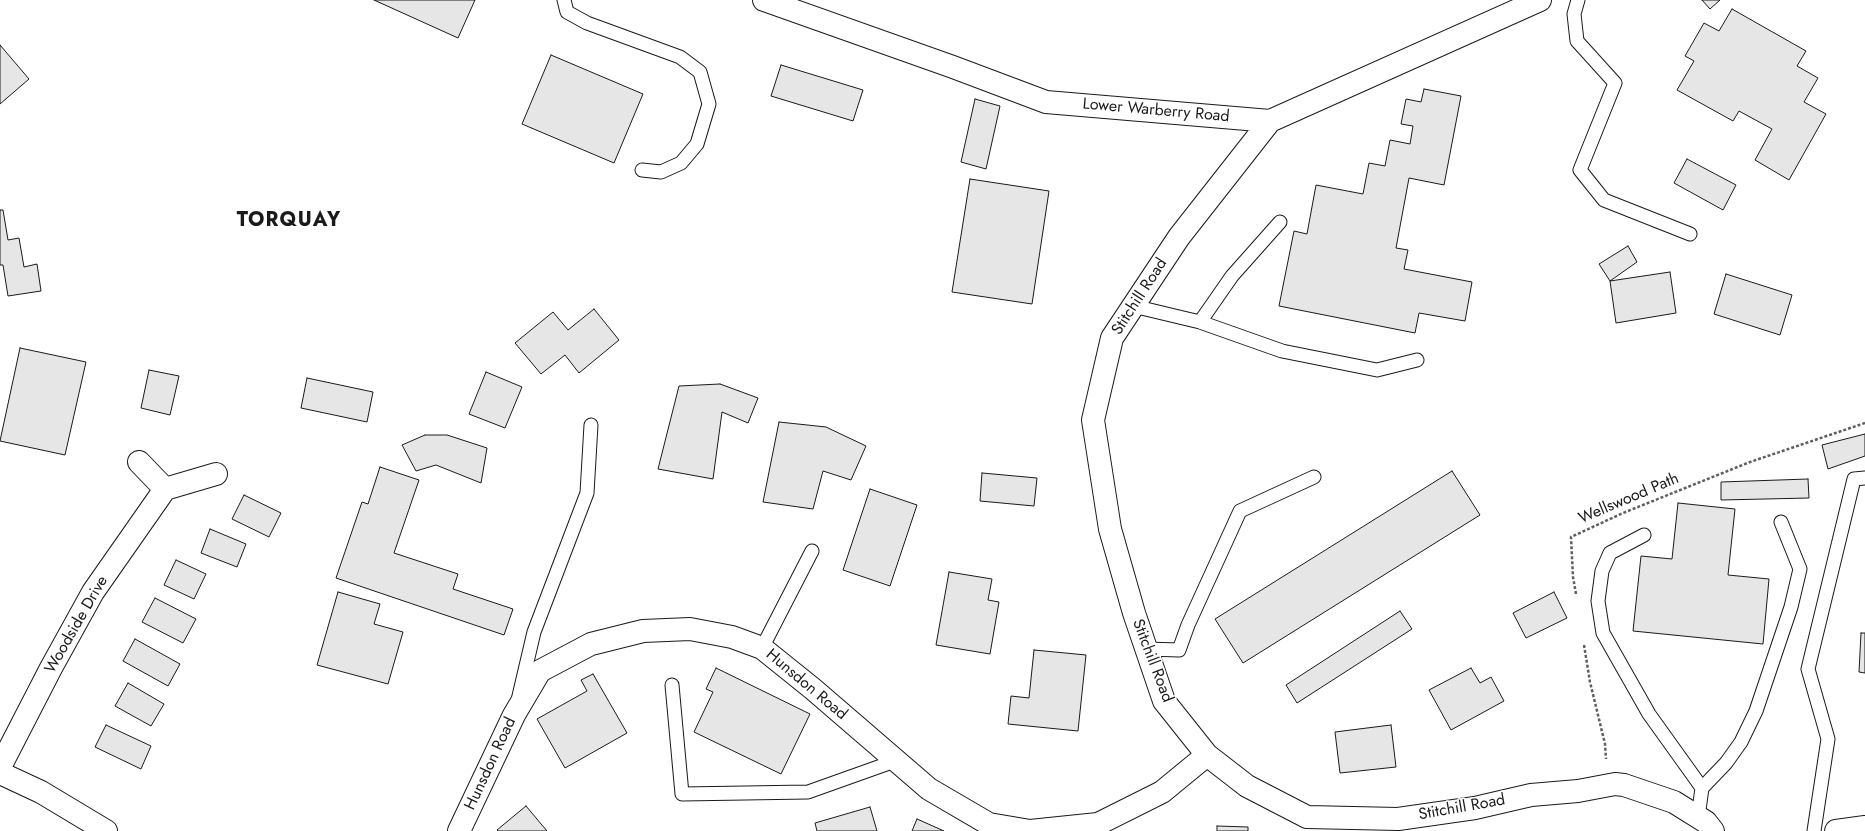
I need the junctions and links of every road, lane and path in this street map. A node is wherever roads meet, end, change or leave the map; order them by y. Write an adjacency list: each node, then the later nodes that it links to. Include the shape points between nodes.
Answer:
1 (564, 0): 6 (lane, via 567,12 587,23 680,57 700,72 709,104 697,144 681,163 661,172)
2 (764, 0): 5 (street, Lower Warberry Road, via 1046,102)
3 (1540, 0): 5 (street, Lower Warberry Road)
4 (1578, 0): 8 (lane, via 1574,14 1577,41 1615,83 1580,170 1604,200)
5 (1270, 121): 9 (street, Stitchill Road, via 1179,237)
6 (642, 170)
7 (1280, 222): 10 (lane, via 1232,276)
8 (1690, 234)
9 (1133, 306): 10 (lane); 25 (street, Stitchill Road, via 1112,338 1093,420 1110,529)
10 (1200, 322): 11 (lane, via 1282,351 1377,370)
11 (1417, 360)
12 (1865, 423): 22 (path, Wellswood Path, via 1750,462 1623,513 1571,537)
13 (591, 426): 27 (lane, via 587,493 534,632)
14 (139, 462): 18 (street)
15 (216, 474): 18 (street)
16 (1314, 477): 25 (lane, via 1240,511 1179,650)
17 (1865, 478): 38 (lane, via 1854,479 1808,669 1828,739)
18 (165, 489): 30 (street, Woodside Drive, via 93,592)
19 (1781, 522): 33 (lane, via 1800,569 1790,607 1756,711 1741,742 1726,763)
20 (1644, 535): 33 (lane, via 1610,553 1602,571 1598,601 1603,633 1649,714)
21 (812, 551): 24 (lane)
22 (1576, 600)
23 (1583, 637): 32 (path, via 1590,682 1605,744)
24 (762, 648): 27 (street, Hunsdon Road, via 732,637 690,629 643,631 591,644 540,671); 29 (street, Hunsdon Road)
25 (1146, 649): 28 (street, Stitchill Road, via 1164,701)
26 (672, 685): 29 (lane, via 682,794 808,792)
27 (514, 715): 37 (street, Hunsdon Road)
28 (1207, 755): 29 (street, Hunsdon Road, via 1162,792 1098,824 1030,831 989,824 929,789); 32 (street, Stitchill Road, via 1247,786 1306,817 1398,819 1475,808 1531,795 1578,791)
29 (895, 760)
30 (0, 767)
31 (0, 773): 36 (street, via 41,792)
32 (1607, 785): 34 (street, Stitchill Road, via 1624,785 1674,802)
33 (1702, 788): 34 (lane)
34 (1706, 824)
35 (1865, 827): 39 (street)
36 (106, 831)
37 (459, 831)
38 (1814, 831)
39 (1836, 831)

